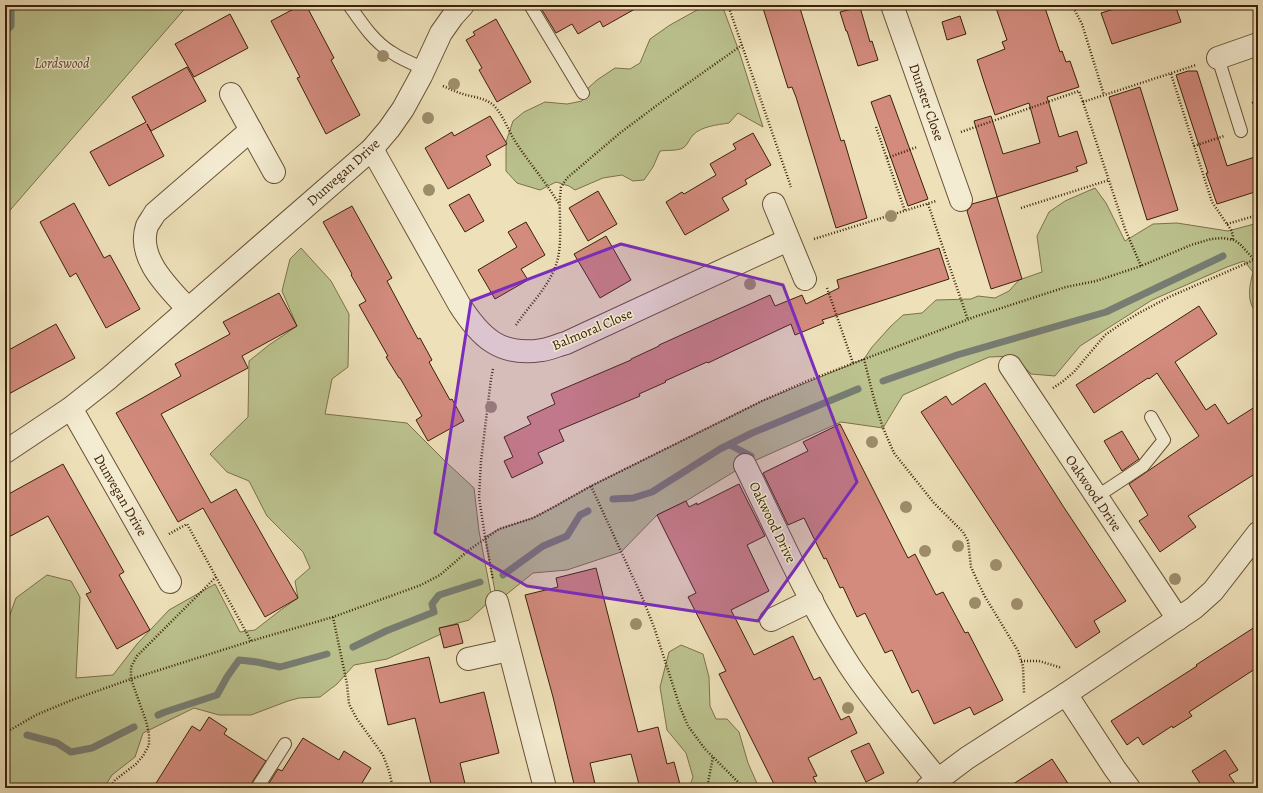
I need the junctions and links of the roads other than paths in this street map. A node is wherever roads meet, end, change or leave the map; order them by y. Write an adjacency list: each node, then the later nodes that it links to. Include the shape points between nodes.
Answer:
1 (349, 5): 7 (lane, via 376,41)
2 (463, 5): 7 (street, Dunvegan Drive, via 441,33)
3 (530, 5): 9 (lane)
4 (892, 5): 14 (street, Dunster Close)
5 (1258, 44): 6 (street)
6 (1218, 58): 11 (lane)
7 (423, 72): 12 (street, Dunvegan Drive, via 403,109)
8 (231, 94): 10 (street)
9 (583, 94)
10 (251, 130): 13 (street); 18 (street, via 156,213 147,225 145,247 150,262)
11 (1241, 131)
12 (372, 148): 16 (street, Balmoral Close, via 462,309 480,332 492,342 524,352 544,350 566,343); 18 (street, Dunvegan Drive)
13 (274, 172)
14 (960, 197)
15 (774, 204): 16 (street)
16 (788, 240): 17 (street)
17 (815, 282)
18 (188, 310): 20 (street, Dunvegan Drive)
19 (1010, 366): 24 (street, Oakwood Drive)
20 (71, 408): 22 (street, Dunvegan Drive); 26 (street, Dunvegan Drive)
21 (1151, 417): 24 (lane, via 1164,440 1143,466)
22 (5, 452)
23 (745, 465): 27 (street, Oakwood Drive)
24 (1096, 497): 29 (street, Oakwood Drive)
25 (1257, 537): 29 (street, Oakwood Drive, via 1213,591)
26 (170, 582)
27 (812, 600): 30 (street); 35 (street, Oakwood Drive, via 849,665)
28 (497, 602): 31 (street)
29 (1178, 619): 33 (street, Oakwood Drive)
30 (771, 620)
31 (509, 650): 32 (street); 37 (street)
32 (468, 659)
33 (1074, 688): 35 (street, Oakwood Drive); 38 (street, via 1114,769)
34 (285, 744): 36 (lane)
35 (932, 784)
36 (257, 788)
37 (544, 788)
38 (1129, 788)

